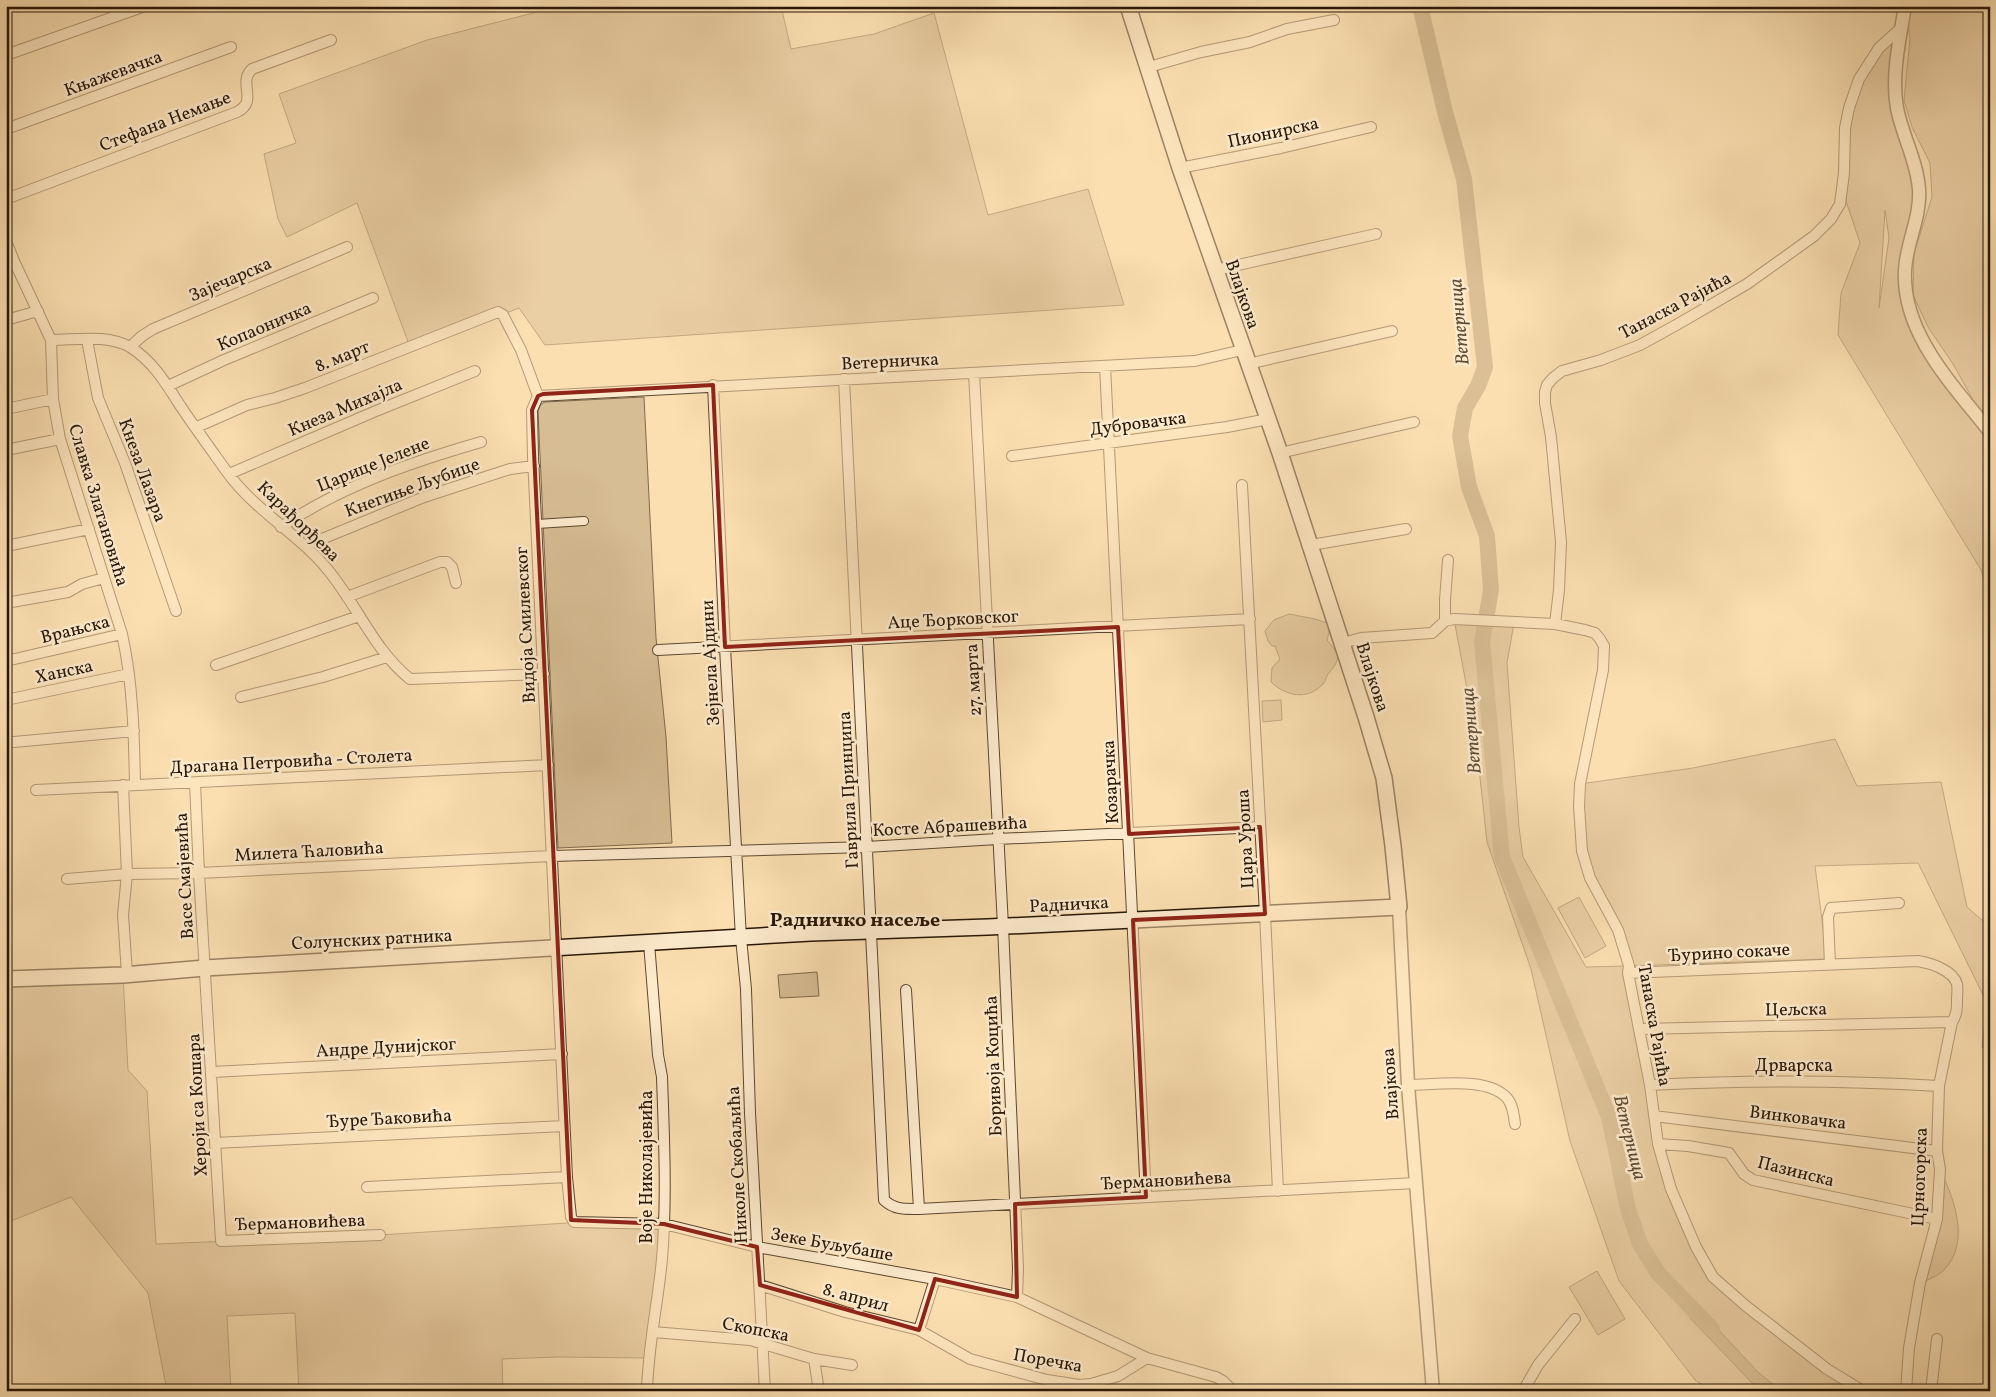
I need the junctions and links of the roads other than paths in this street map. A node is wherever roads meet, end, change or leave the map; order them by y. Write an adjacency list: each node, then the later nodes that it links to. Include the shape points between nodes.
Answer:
1 (146, 6): 8 (street)
2 (1128, 6): 9 (main road, Влајкова)
3 (1905, 6): 5 (street)
4 (1334, 20): 9 (street, via 1287,29 1250,42)
5 (1902, 27): 39 (street, via 1896,68 1897,106 1919,189 1905,270 1907,305 1923,342); 66 (street, Танаска Рајића, via 1879,48 1860,80 1849,108 1840,204 1832,219 1814,236 1747,284 1640,345 1562,371 1547,385 1544,392 1561,542)
6 (331, 40): 13 (street, Стефана Немање, via 252,69 246,77 248,102 237,112)
7 (231, 47): 11 (street, Књажевачка)
8 (6, 55)
9 (1149, 67): 12 (main road, Влајкова)
10 (1371, 127): 12 (street, Пионирска)
11 (6, 129)
12 (1180, 168): 18 (main road, Влајкова)
13 (6, 199)
14 (1376, 234): 18 (street)
15 (6, 241): 17 (street, Славка Златановића)
16 (347, 247): 25 (street, Зајечарска, via 153,329)
17 (10, 258): 20 (street, Славка Златановића)
18 (1216, 270): 26 (main road, Влајкова)
19 (373, 298): 32 (street, Копаоничка)
20 (38, 311): 21 (street); 23 (street, Славка Златановића)
21 (6, 320)
22 (1392, 331): 26 (street, Ветерничка)
23 (51, 340): 24 (street, Карађорђева); 34 (street, Славка Златановића)
24 (87, 340): 25 (street, Карађорђева, via 110,340); 62 (street, Кнеза Лазара, via 98,398 125,463)
25 (130, 347): 32 (street, Карађорђева, via 144,356)
26 (1245, 357): 27 (street, Ветерничка); 36 (main road, Влајкова)
27 (1105, 366): 29 (street, Ветерничка); 42 (street, Козарачка)
28 (475, 370): 47 (street, Кнеза Михајла)
29 (974, 373): 30 (street, Ветерничка); 69 (street, 27. марта)
30 (844, 379): 31 (street, Ветерничка); 70 (street, Гаврила Принципа)
31 (713, 385): 33 (street, Ветерничка); 72 (street, Зејнела Ајдини)
32 (168, 386): 38 (street, Карађорђева)
33 (538, 396): 38 (street, 8. март, via 521,350 503,315 498,312 305,388 246,405); 46 (street, Видоја Смилевског, via 532,410)
34 (53, 399): 35 (street); 40 (street, Славка Златановића)
35 (6, 409)
36 (1268, 419): 42 (street, Дубровачка); 44 (main road, Влајкова)
37 (1414, 422): 44 (street)
38 (196, 427): 47 (street, Карађорђева)
39 (1990, 432)
40 (60, 439): 43 (street); 53 (street, Славка Златановића)
41 (481, 442): 51 (street, Царице Јелене, via 353,486 322,500)
42 (1109, 442): 45 (street, Дубровачка); 67 (street, Козарачка)
43 (6, 450)
44 (1280, 454): 54 (main road, Влајкова)
45 (1012, 456)
46 (534, 466): 50 (street, Видоја Смилевског); 56 (street, Кнегиње Љубице, via 510,469 424,497)
47 (229, 474): 51 (street, Карађорђева)
48 (1242, 485): 64 (street, Цара Уроша)
49 (584, 521): 50 (street)
50 (537, 524): 78 (street, Видоја Смилевског)
51 (281, 527): 56 (street, Карађорђева)
52 (1406, 528): 54 (street)
53 (88, 529): 55 (street); 58 (street, Славка Златановића)
54 (1311, 545): 71 (main road, Влајкова)
55 (6, 546)
56 (305, 546): 60 (street, Карађорђева, via 329,570)
57 (1448, 560): 65 (street, via 1445,600)
58 (104, 578): 61 (street, via 68,592); 68 (street, Славка Златановића)
59 (456, 583): 60 (street, via 452,567 447,562 440,562)
60 (347, 597): 63 (street, Карађорђева)
61 (6, 603)
62 (176, 610)
63 (360, 616): 74 (street, Карађорђева); 76 (street)
64 (1250, 619): 67 (street, Аце Ђорковског); 88 (street, Цара Уроша)
65 (1450, 620): 66 (street, Танаска Рајића); 71 (street, via 1432,633 1361,638)
66 (1556, 624): 108 (street, Танаска Рајића, via 1594,633 1604,646 1603,670 1580,784 1581,835 1585,866 1618,930 1629,966)
67 (1118, 627): 69 (street, Аце Ђорковског); 89 (street, Козарачка)
68 (122, 634): 75 (street, Врањска); 77 (street, Славка Златановића)
69 (986, 634): 70 (street, Аце Ђорковског); 90 (street, 27. марта)
70 (857, 640): 72 (street, Аце Ђорковског); 91 (street, Гаврила Принципа)
71 (1343, 643): 98 (main road, Влајкова, via 1384,778)
72 (725, 647): 73 (street, Аце Ђорковског); 92 (street, Зејнела Ајдини)
73 (658, 650)
74 (387, 657): 78 (street, Карађорђева, via 410,679); 79 (street)
75 (6, 662)
76 (216, 665)
77 (129, 674): 80 (street, Ханска); 81 (street, Славка Златановића)
78 (544, 674): 83 (street, Видоја Смилевског)
79 (241, 697)
80 (6, 700)
81 (134, 731): 82 (street); 86 (street, Славка Златановића)
82 (14, 742)
83 (548, 765): 84 (street, Драгана Петровића - Столета); 93 (street, Видоја Смилевског)
84 (195, 783): 86 (street, Драгана Петровића - Столета); 94 (street, Васе Смајевића)
85 (123, 785): 86 (street, Драгана Петровића - Столета); 87 (street, Драгана Петровића - Столета); 95 (street)
86 (135, 785)
87 (36, 790)
88 (1260, 827): 89 (street, Косте Абрашевића); 99 (street, Цара Уроша)
89 (1128, 834): 90 (street, Косте Абрашевића); 100 (street, Козарачка)
90 (997, 839): 91 (street, Косте Абрашевића); 101 (street, 27. марта)
91 (867, 846): 92 (street, Косте Абрашевића); 102 (street, Гаврила Принципа)
92 (736, 851): 93 (street, Косте Абрашевића); 103 (street, Зејнела Ајдини)
93 (552, 856): 94 (street, Милета Ћаловића); 105 (street, Видоја Смилевског)
94 (199, 873): 95 (street, Милета Ћаловића); 107 (street, Васе Смајевића)
95 (127, 874): 96 (street, Милета Ћаловића); 109 (street, via 123,915)
96 (67, 879)
97 (1899, 904): 106 (street, via 1831,908 1828,917)
98 (1399, 906): 99 (main road, Радничка); 116 (street, Влајкова)
99 (1265, 914): 100 (main road, Радничка); 128 (street, Цара Уроша)
100 (1133, 920): 101 (main road, Радничка); 129 (street, Козарачка)
101 (1003, 926): 102 (main road, Радничка); 131 (street, Боривоја Коцића)
102 (871, 932): 103 (main road, Радничка); 130 (street, Гаврила Принципа)
103 (741, 938): 104 (main road, Солунских ратника); 137 (street, Николе Скобаљића)
104 (649, 943): 105 (main road, Солунских ратника); 134 (street, Воје Николајевића, via 662,1076)
105 (557, 947): 107 (main road, Солунских ратника); 114 (street)
106 (1830, 964): 108 (street, Ђурино сокаче); 112 (street, Ђурино сокаче, via 1918,961 1934,965 1946,971 1957,983 1956,1017)
107 (205, 968): 109 (main road, Солунских ратника); 115 (street, Хероји са Кошара)
108 (1628, 973): 113 (street, Танаска Рајића)
109 (127, 974): 110 (main road, Солунских ратника)
110 (6, 979)
111 (906, 990): 132 (street)
112 (1952, 1022): 113 (street, Цељска); 118 (street, Црногорска)
113 (1640, 1029): 117 (street, Танаска Рајића)
114 (562, 1054): 115 (street, Андре Дунијског); 121 (street)
115 (212, 1072): 122 (street, Хероји са Кошара)
116 (1408, 1085): 120 (street, via 1488,1086 1507,1099); 126 (street, Влајкова)
117 (1650, 1085): 118 (street, Дрварска, via 1786,1080); 119 (street, Танаска Рајића)
118 (1939, 1086): 124 (street, Црногорска)
119 (1654, 1116): 123 (street, Танаска Рајића); 124 (street, Винковачка)
120 (1515, 1124)
121 (564, 1126): 122 (street, Ђуре Ђаковића); 125 (street)
122 (215, 1143): 136 (street, Хероји са Кошара)
123 (1658, 1144): 133 (street, Пазинска, via 1729,1153 1744,1174 1753,1180); 157 (street, Танаска Рајића, via 1681,1214 1714,1277 1827,1369)
124 (1937, 1151): 133 (street, Црногорска, via 1940,1169)
125 (567, 1177): 127 (street); 134 (street, Зеке Буљубаше, via 570,1217 574,1222)
126 (1416, 1183): 128 (street, Ђермановићева); 155 (street, Влајкова)
127 (367, 1187)
128 (1278, 1191): 129 (street, Ђермановићева)
129 (1146, 1197): 131 (street, Ђермановићева)
130 (884, 1200): 132 (street, Ђермановићева, via 892,1207)
131 (1015, 1204): 132 (street, Ђермановићева); 140 (street)
132 (918, 1209)
133 (1937, 1219): 158 (street, Црногорска, via 1920,1283 1908,1348)
134 (664, 1224): 137 (street, Зеке Буљубаше); 143 (street, Воје Николајевића)
135 (380, 1235): 136 (street, Ђермановићева)
136 (221, 1241)
137 (757, 1247): 138 (street, Зеке Буљубаше); 139 (street, Николе Скобаљића)
138 (936, 1279): 140 (street, Зеке Буљубаше); 142 (street)
139 (760, 1285): 142 (street, 8. април, via 846,1312); 145 (street, Николе Скобаљића)
140 (1017, 1297): 147 (street, Зеке Буљубаше)
141 (1575, 1318): 156 (street, via 1538,1365)
142 (919, 1330): 146 (street, 8. април)
143 (653, 1332): 145 (street, Скопска); 151 (street, Воје Николајевића, via 648,1358)
144 (1937, 1339): 159 (street)
145 (762, 1343): 148 (street, Скопска); 152 (street, Николе Скобаљића)
146 (943, 1344): 147 (street, Поречка, via 976,1361 1047,1380 1079,1384 1118,1376)
147 (1146, 1358): 154 (street, Зеке Буљубаше, via 1216,1377)
148 (814, 1359): 149 (street, Скопска); 153 (street)
149 (852, 1364)
150 (1990, 1389): 160 (street)
151 (648, 1391)
152 (765, 1391)
153 (819, 1391)
154 (1233, 1391)
155 (1433, 1391)
156 (1523, 1391)
157 (1863, 1391)
158 (1906, 1391)
159 (1930, 1391)
160 (1985, 1391)

